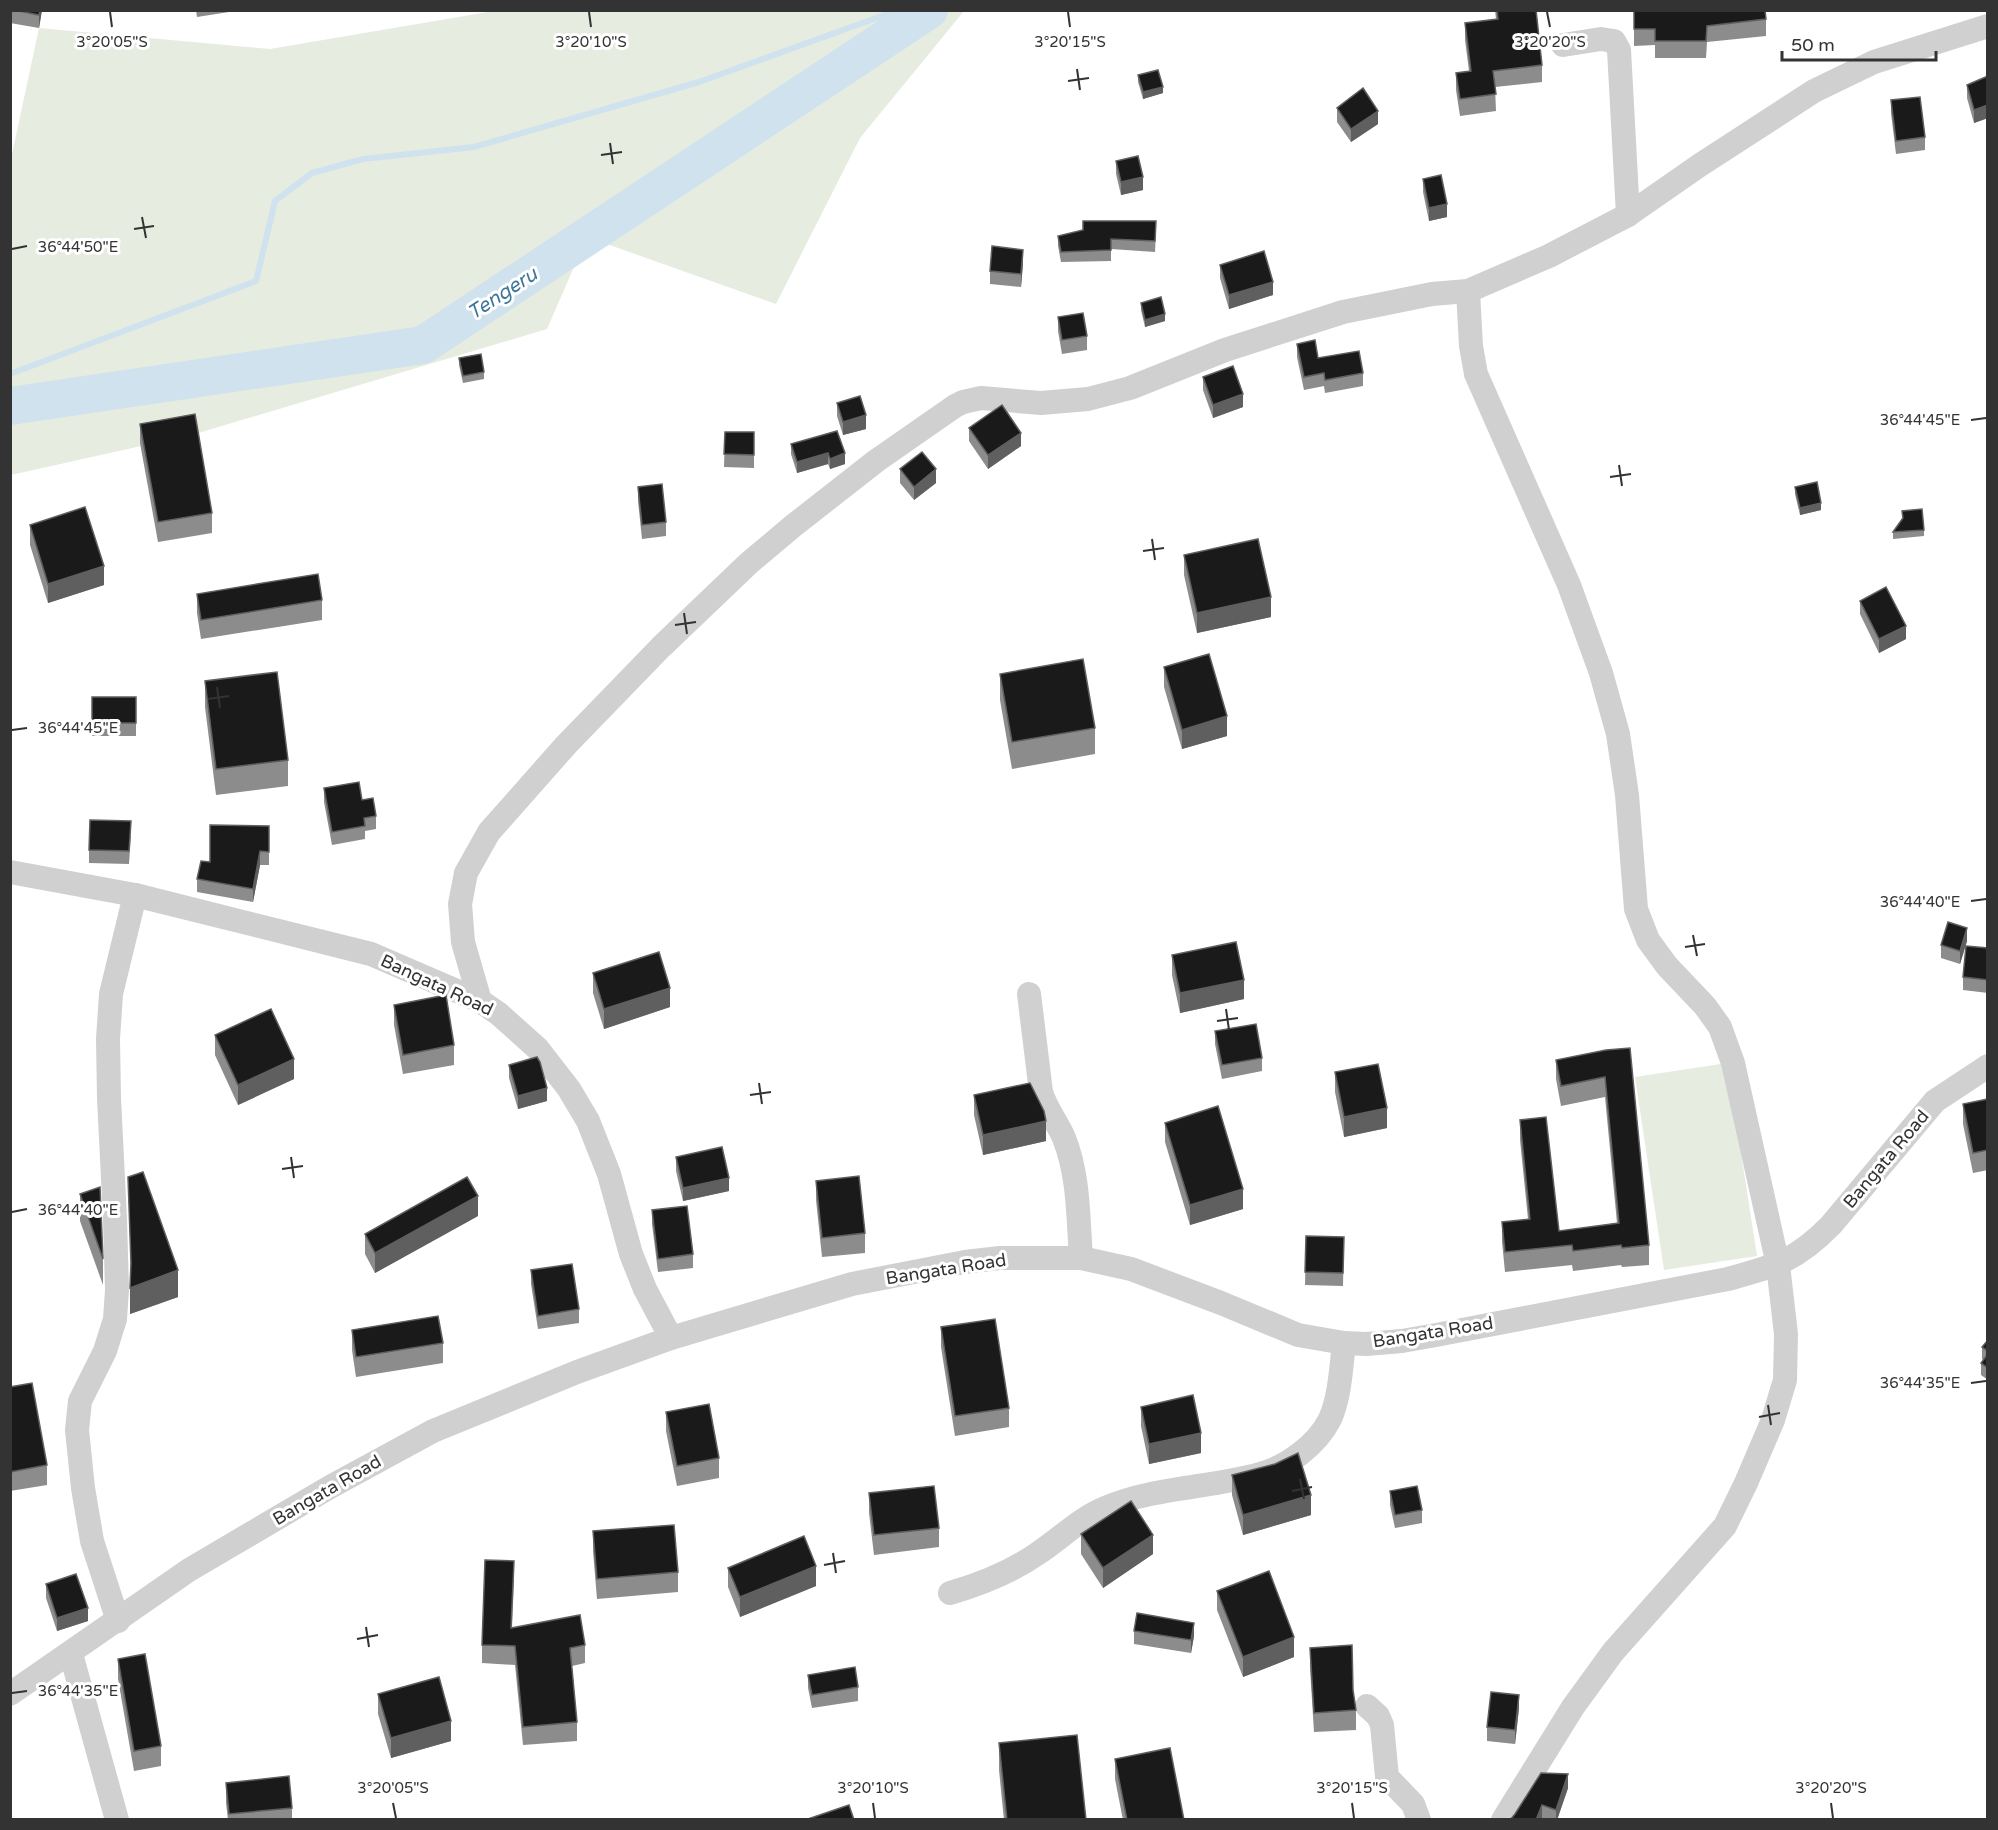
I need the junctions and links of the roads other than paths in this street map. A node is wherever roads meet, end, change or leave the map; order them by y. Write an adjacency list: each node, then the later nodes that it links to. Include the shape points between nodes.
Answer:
1 (1988, 27): 3 (street, via 1874,62 1814,91)
2 (1563, 45): 3 (street, via 1601,39 1614,41 1619,50)
3 (1628, 215): 4 (street, via 1549,256)
4 (1468, 291): 8 (street, via 1343,312 1225,350 1130,388 1088,399 1041,403 981,398 963,402 927,424 793,526 705,604 566,745 489,832 466,873 460,904 463,942); 11 (street, via 1476,374 1569,585 1618,734 1628,795 1636,909 1648,940 1720,1028 1733,1062)
5 (10, 872): 6 (street, Bangata Road)
6 (135, 895): 8 (street, Bangata Road, via 371,954); 15 (street, via 111,994 108,1039 116,1231 115,1319 80,1401 77,1430 92,1541)
7 (1029, 994): 10 (street, via 1041,1092 1063,1136 1073,1169)
8 (480, 1001): 12 (street, Bangata Road, via 538,1049 588,1121 609,1174 631,1254)
9 (1988, 1066): 11 (street, Bangata Road, via 1935,1101 1831,1226 1798,1255)
10 (1082, 1258): 12 (street, Bangata Road, via 1000,1258 954,1264 852,1284); 13 (street, Bangata Road, via 1131,1269 1298,1335)
11 (1778, 1265): 13 (street, Bangata Road, via 1728,1279 1436,1335 1381,1343); 21 (street, via 1786,1334 1785,1380 1773,1420 1725,1526 1613,1652)
12 (671, 1338): 15 (street, Bangata Road, via 433,1431 189,1570)
13 (1344, 1343): 14 (street, via 1329,1420 1309,1446 1283,1465 1261,1474 1132,1498 1103,1509 1036,1555 984,1583)
14 (950, 1593)
15 (118, 1621): 16 (street, Bangata Road)
16 (71, 1654): 17 (street, Bangata Road); 19 (street)
17 (10, 1694)
18 (1367, 1706): 20 (street, via 1382,1725 1387,1777 1413,1804)
19 (117, 1820)
20 (1419, 1820)
21 (1503, 1820)

